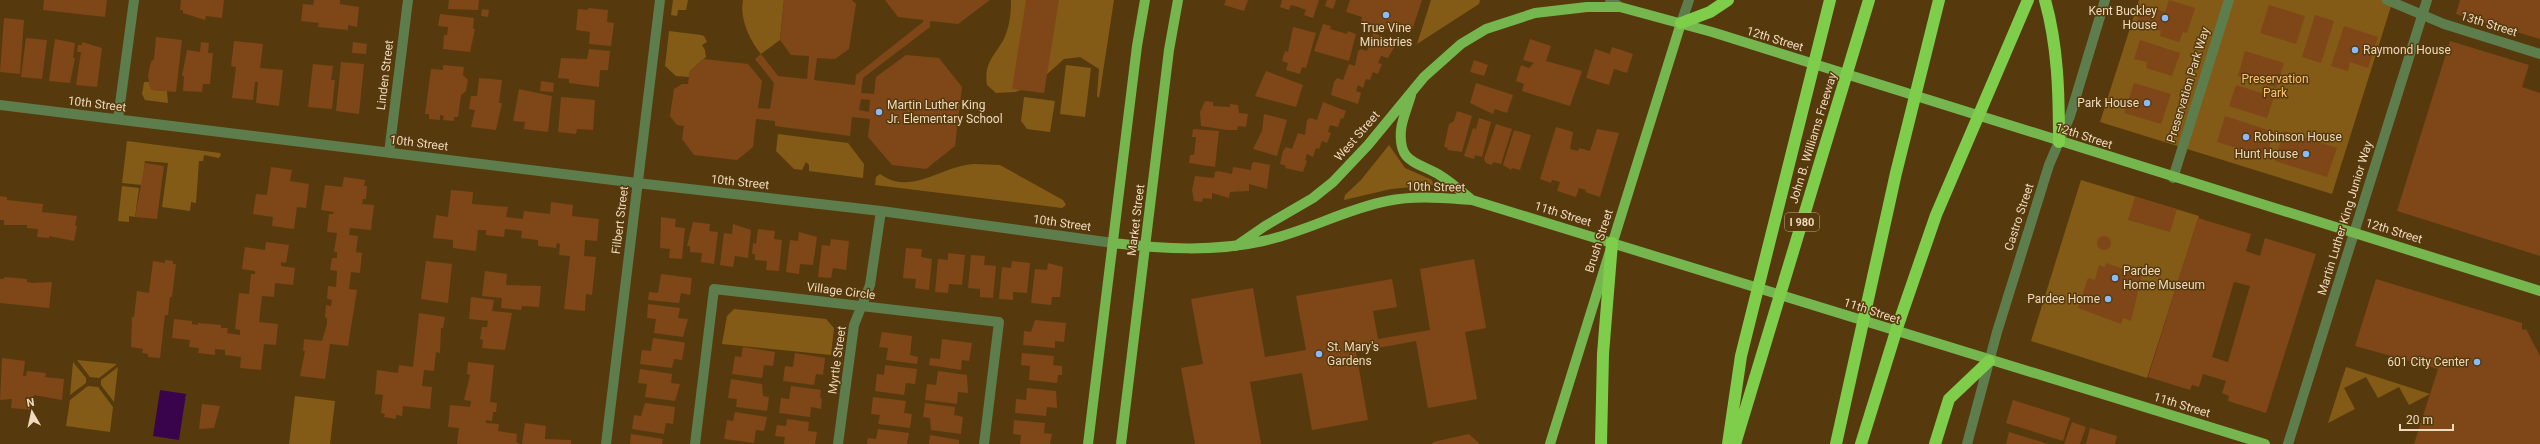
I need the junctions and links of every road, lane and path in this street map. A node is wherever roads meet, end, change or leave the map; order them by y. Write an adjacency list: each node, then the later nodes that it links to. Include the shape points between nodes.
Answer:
1 (134, 0): 25 (street)
2 (408, 0): 27 (street, Linden Street)
3 (660, 0): 29 (street, Filbert Street)
4 (1145, 0): 34 (main road, Market Street, via 1136,46)
5 (1178, 0): 36 (main road, Market Street, via 1169,50)
6 (1610, 0): 18 (street, 12th Street)
7 (1689, 0): 20 (street, Brush Street)
8 (1728, 0): 20 (highway, via 1710,12)
9 (1830, 0): 48 (highway, via 1741,356)
10 (1869, 0): 49 (highway, John B. Williams Freeway / I 980)
11 (1939, 0): 50 (highway, via 1896,173)
12 (2028, 0): 51 (highway, via 1936,216 1897,328)
13 (2045, 0): 26 (highway, via 2057,76)
14 (2106, 0): 26 (street, Castro Street, via 2070,116)
15 (2228, 0): 28 (street, Preservation Park Way)
16 (2387, 0): 19 (street, 13th Street)
17 (2427, 0): 19 (street, Martin Luther King Junior Way)
18 (1620, 7): 20 (main road, 12th Street); 21 (main road, 12th Street, via 1587,7 1535,13)
19 (2423, 14): 22 (street, 13th Street, via 2444,24); 32 (street, Martin Luther King Junior Way)
20 (1681, 23): 26 (main road, 12th Street); 33 (main road, Brush Street)
21 (1486, 29): 23 (main road, West Street, via 1461,44 1442,60)
22 (2540, 54)
23 (1412, 92): 30 (main road, via 1401,129 1404,152 1410,162 1437,173); 35 (main road, West Street, via 1333,182 1313,198)
24 (0, 105): 25 (street, 10th Street)
25 (118, 119): 27 (street, 10th Street)
26 (2059, 142): 28 (main road, 12th Street); 39 (street, Castro Street)
27 (389, 153): 29 (street, 10th Street)
28 (2173, 178): 32 (main road, 12th Street)
29 (637, 183): 31 (street, 10th Street); 40 (street, Filbert Street)
30 (1472, 200): 33 (main road, 11th Street); 35 (main road, 10th Street, via 1413,197 1386,201 1293,234)
31 (881, 211): 34 (street, 10th Street); 38 (street, Myrtle Street, via 870,285)
32 (2354, 233): 37 (main road, 12th Street); 55 (street, Martin Luther King Junior Way)
33 (1612, 242): 39 (main road, 11th Street); 46 (main road, Brush Street); 47 (highway, via 1603,354)
34 (1113, 243): 36 (main road, 10th Street); 44 (main road, Market Street)
35 (1236, 246): 36 (main road, 10th Street, via 1171,249)
36 (1146, 247): 45 (main road, Market Street)
37 (2540, 291)
38 (862, 306): 41 (street, Village Circle, via 714,289); 42 (street, Myrtle Street, via 854,325); 43 (street, Village Circle, via 999,322)
39 (1989, 361): 52 (highway, via 1949,399); 53 (street, Castro Street); 54 (main road, 11th Street)
40 (606, 444)
41 (695, 444)
42 (838, 444)
43 (984, 444)
44 (1088, 444)
45 (1121, 444)
46 (1550, 444)
47 (1601, 444)
48 (1728, 444)
49 (1735, 444)
50 (1836, 444)
51 (1861, 444)
52 (1935, 444)
53 (1967, 444)
54 (2265, 444)
55 (2288, 444)

